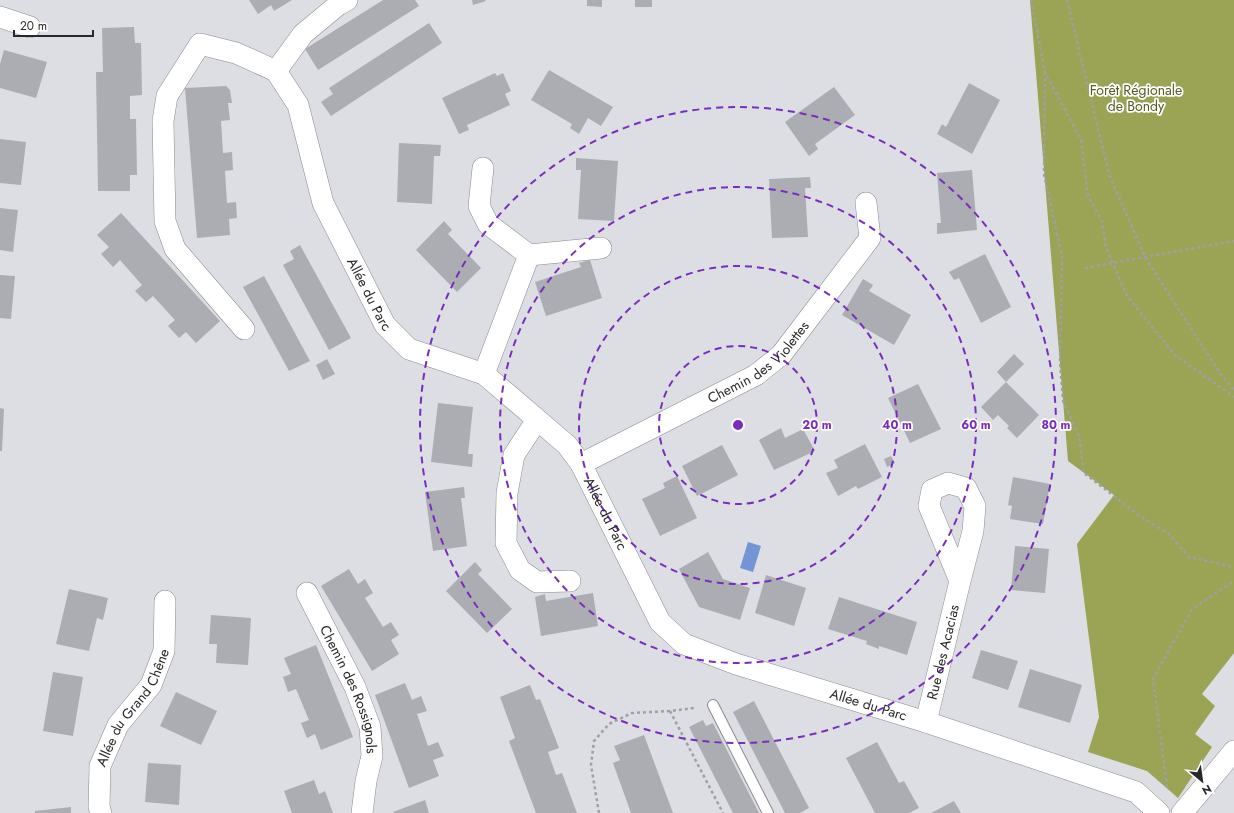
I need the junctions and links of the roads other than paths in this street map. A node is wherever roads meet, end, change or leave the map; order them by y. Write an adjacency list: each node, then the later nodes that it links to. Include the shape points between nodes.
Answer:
1 (347, 0): 4 (street, via 303,34)
2 (0, 17): 3 (street)
3 (30, 27)
4 (276, 71): 9 (street, via 236,53 200,44 168,96 163,121 165,221 174,249); 10 (street, Allée du Parc, via 298,106 323,203 385,325 409,348)
5 (483, 168): 8 (street, via 479,206 488,224)
6 (866, 202): 12 (street, Chemin des Violettes, via 870,238 781,355 756,375)
7 (601, 248): 8 (street)
8 (529, 256): 10 (street)
9 (244, 329)
10 (484, 374): 11 (street, Allée du Parc)
11 (537, 420): 12 (street, Allée du Parc, via 567,446); 14 (street, via 514,455 507,493 506,543 520,570 537,582)
12 (581, 464): 18 (street, Allée du Parc, via 660,622 684,644 736,664)
13 (960, 581): 18 (street, Rue des Acacias)
14 (570, 582)
15 (307, 593): 21 (street, Chemin des Rossignols, via 355,687 370,727 372,756)
16 (165, 601): 20 (street, Allée du Grand Chêne, via 164,651 159,665 150,685 118,725 100,766)
17 (713, 705): 22 (lane)
18 (926, 722): 23 (street, Allée du Parc, via 1136,792)
19 (1234, 751): 24 (street)
20 (101, 813)
21 (362, 813)
22 (768, 813)
23 (1159, 813)
24 (1182, 813)

